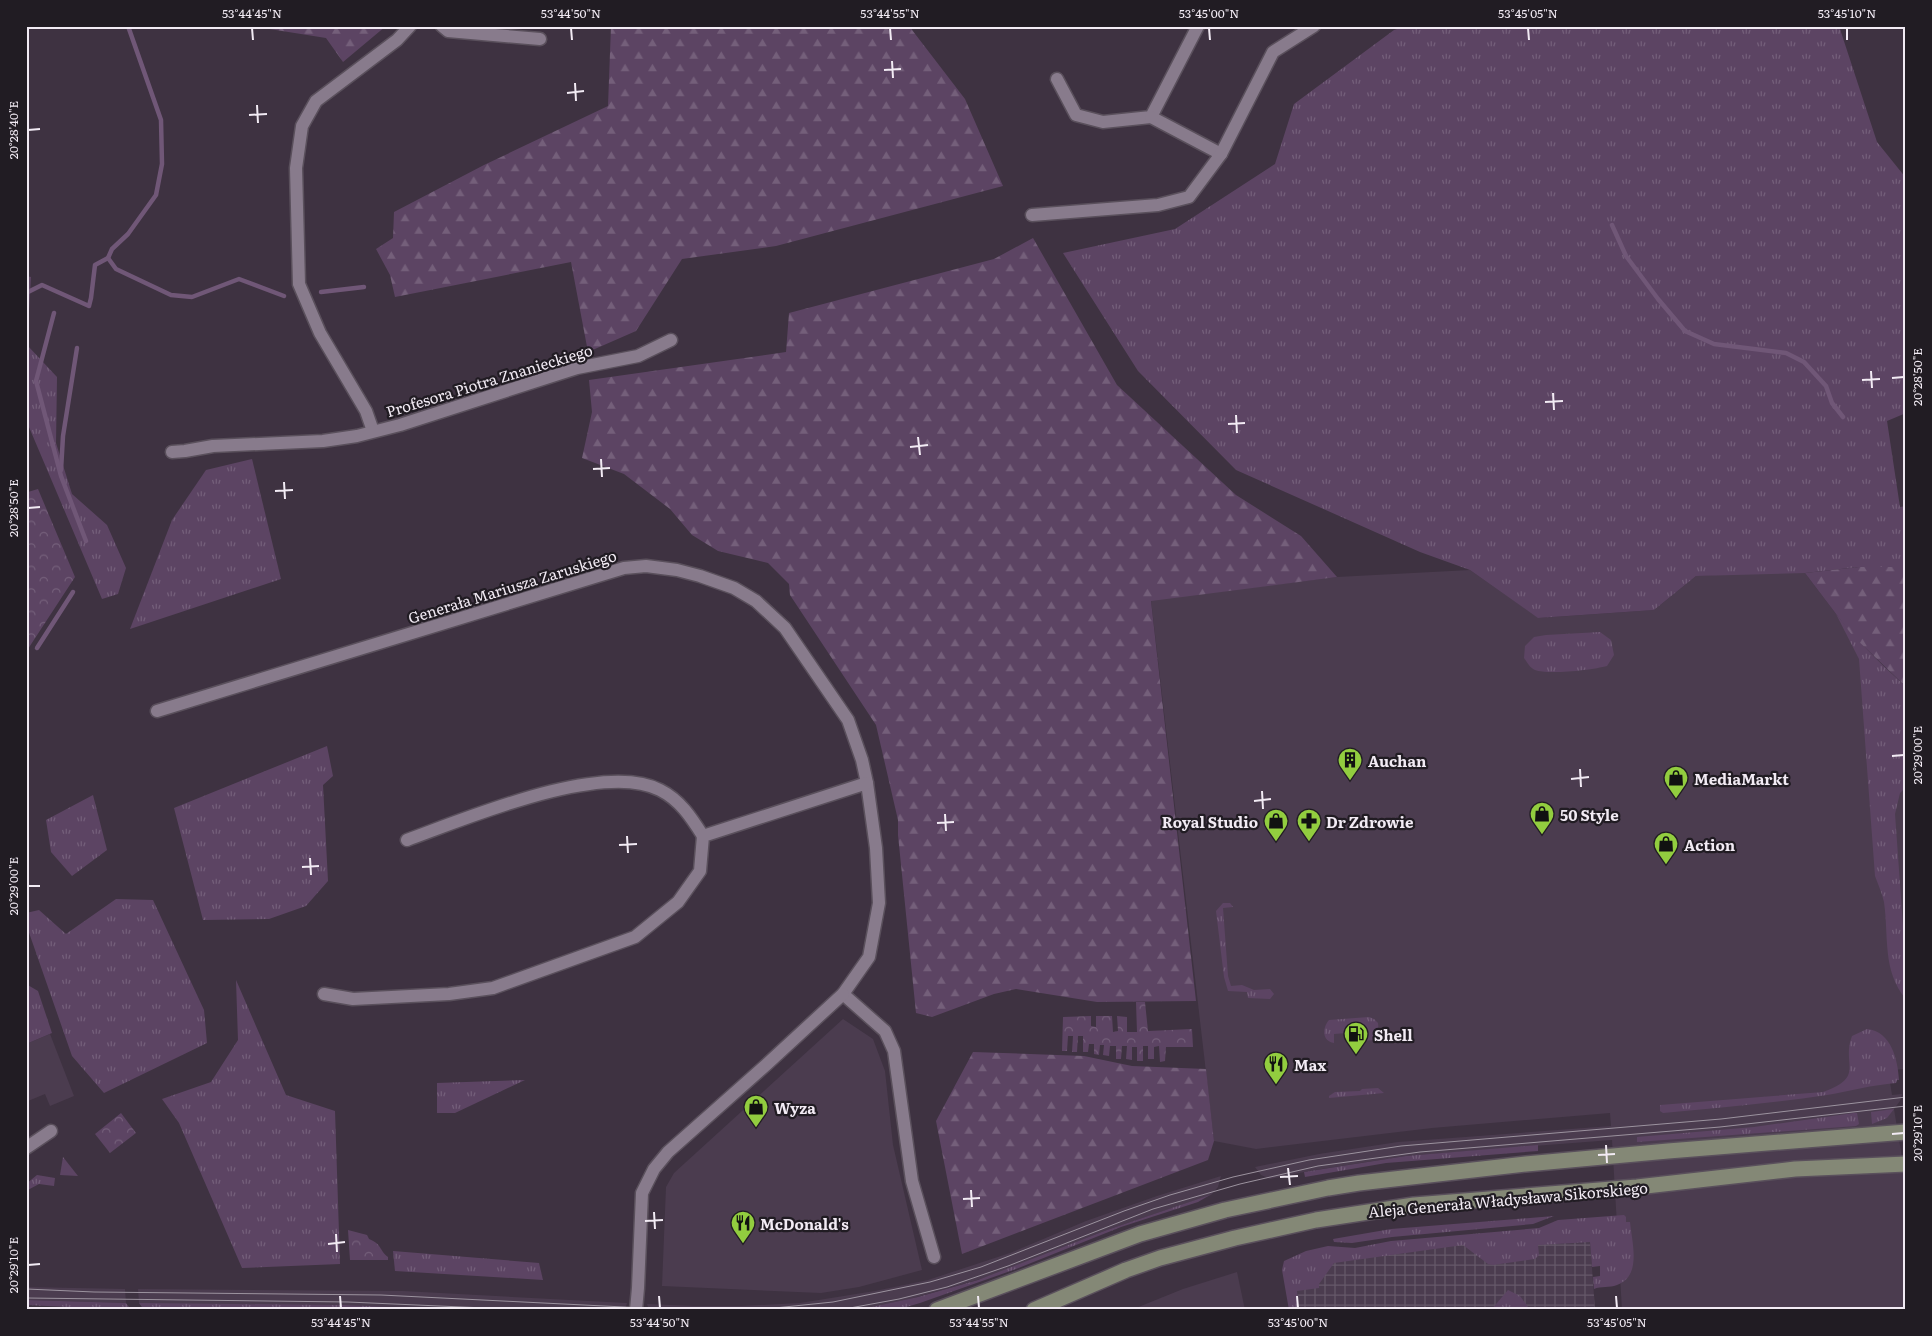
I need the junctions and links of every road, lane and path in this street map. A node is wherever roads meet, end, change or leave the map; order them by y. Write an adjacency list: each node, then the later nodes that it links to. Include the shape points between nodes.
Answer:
1 (410, 26): 11 (street, via 397,40 316,100 302,126 296,168 300,284 320,333 366,411)
2 (442, 26): 5 (street, via 448,31)
3 (1198, 26): 7 (street)
4 (1314, 26): 8 (street, via 1273,52)
5 (540, 39)
6 (1056, 79): 7 (street, via 1076,115 1103,122)
7 (1151, 118): 8 (street)
8 (1221, 154): 9 (street, via 1189,197 1158,205)
9 (1032, 215)
10 (671, 340): 11 (street, Profesora Piotra Znanieckiego, via 638,356 577,368)
11 (372, 432): 12 (street, Profesora Piotra Znanieckiego, via 323,442 213,446)
12 (172, 452)
13 (157, 711): 14 (street, Generała Mariusza Zaruskiego, via 602,574 646,566 677,570 734,588 756,601 785,628 848,720)
14 (867, 784): 15 (street); 18 (street, Generała Mariusza Zaruskiego, via 876,848 878,903 869,957)
15 (703, 836): 16 (street, via 688,812 674,799 642,783 617,781 524,798); 17 (street, via 700,871 678,902 635,937 492,988 449,994 353,999)
16 (407, 840)
17 (324, 994)
18 (843, 994): 23 (street, via 884,1031 894,1051 912,1181); 24 (street, Generała Mariusza Zaruskiego, via 668,1152 654,1169 642,1193)
19 (51, 1131): 21 (street)
20 (1906, 1132): 25 (main road, Aleja Generała Władysława Sikorskiego, via 1668,1150 1328,1188 1225,1210 1140,1234)
21 (26, 1148)
22 (1906, 1164): 26 (main road, Aleja Generała Władysława Sikorskiego, via 1795,1169 1618,1189 1414,1205 1316,1220 1160,1258)
23 (934, 1257)
24 (636, 1310)
25 (937, 1310)
26 (1034, 1310)

